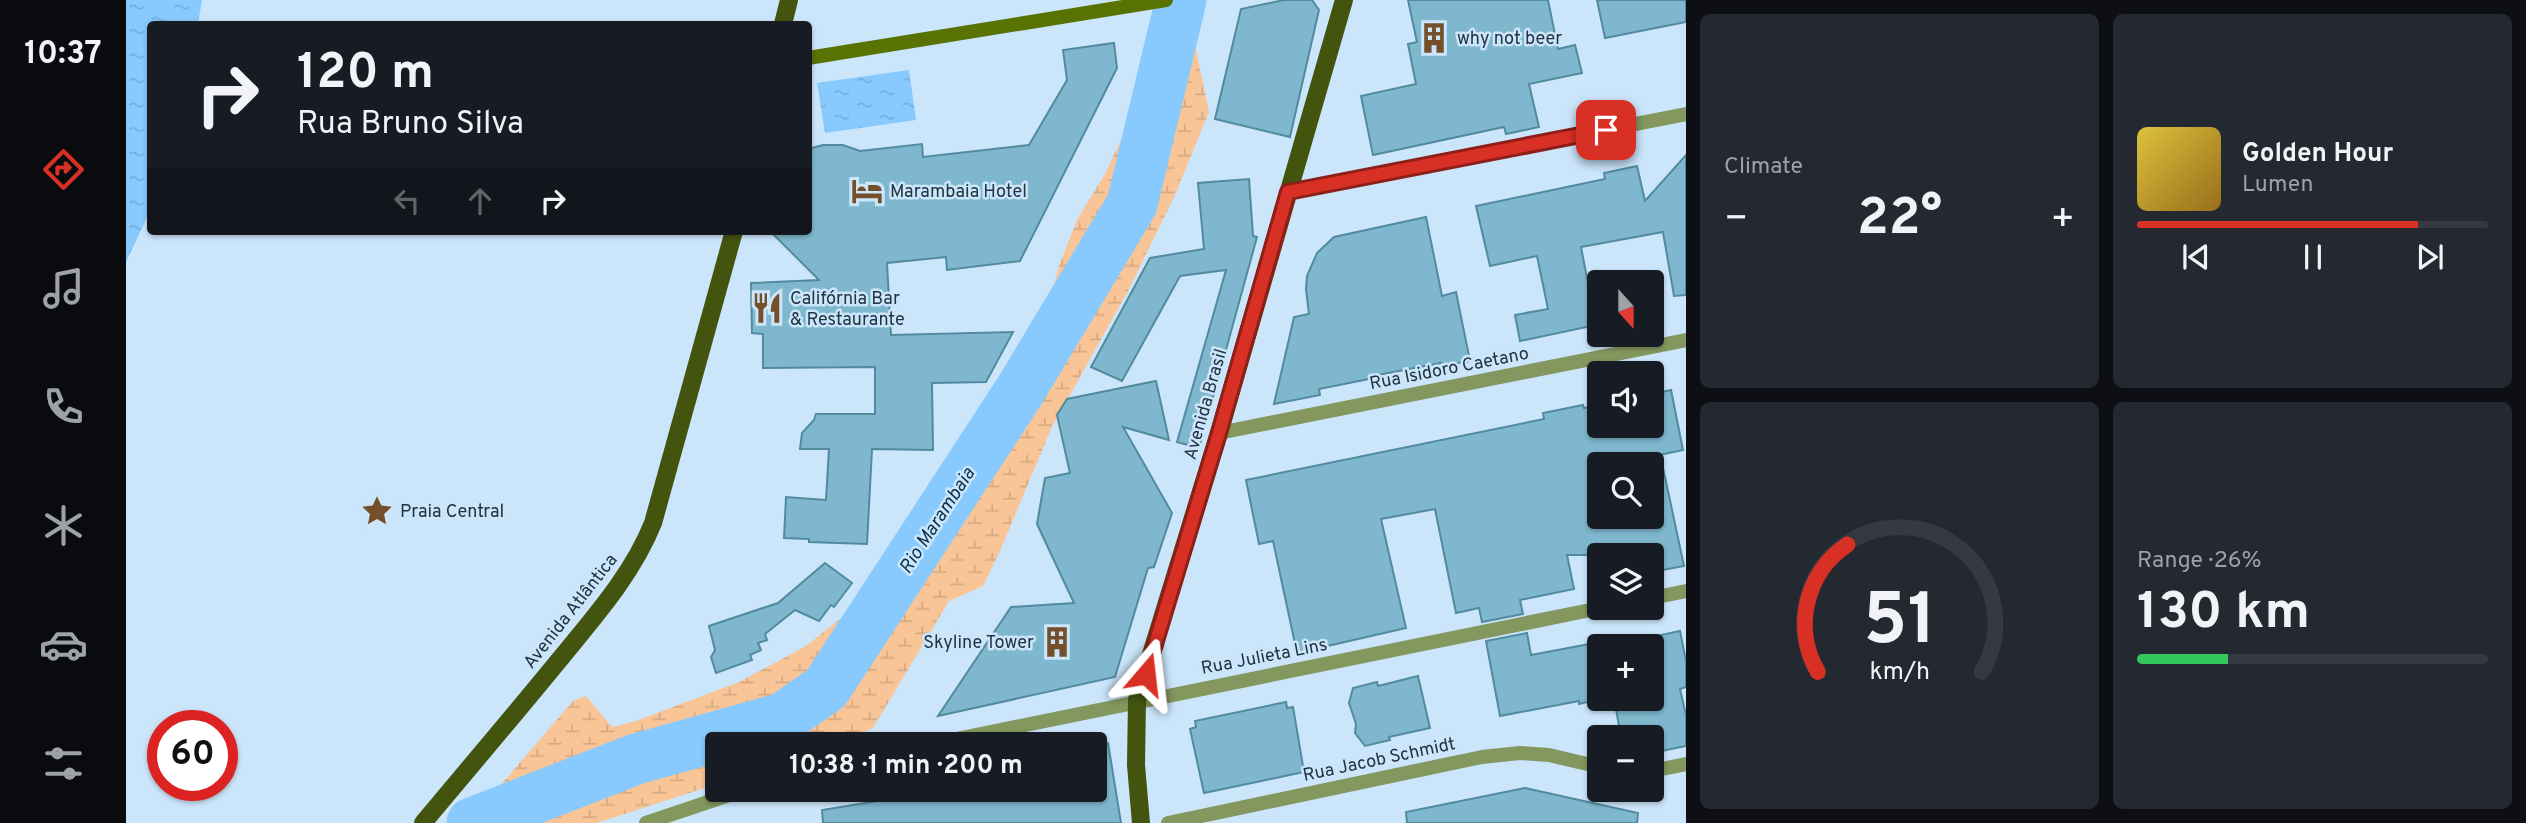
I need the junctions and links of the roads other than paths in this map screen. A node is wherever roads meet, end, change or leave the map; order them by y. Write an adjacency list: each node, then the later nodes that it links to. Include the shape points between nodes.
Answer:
1 (789, 0): 4 (main road)
2 (1166, 0): 5 (street)
3 (1344, 0): 7 (main road, Avenida Brasil)
4 (784, 21)
5 (812, 57)
6 (1686, 114): 7 (street)
7 (1288, 192): 10 (main road, Avenida Brasil)
8 (733, 235): 20 (main road, Avenida Atlântica, via 642,551 591,621)
9 (1686, 340): 10 (street, Rua Isidoro Caetano)
10 (1219, 433): 14 (main road, Avenida Brasil)
11 (1686, 591): 12 (street)
12 (1664, 596)
13 (1587, 611): 14 (street, Rua Julieta Lins)
14 (1137, 701): 15 (street, Rua Julieta Lins); 22 (main road, Avenida Brasil)
15 (989, 732)
16 (1587, 764): 23 (street, Rua Jacob Schmidt, via 1520,752)
17 (1686, 764): 18 (street)
18 (1664, 769)
19 (708, 802): 21 (street)
20 (423, 823)
21 (646, 823)
22 (1141, 823)
23 (1168, 823)

